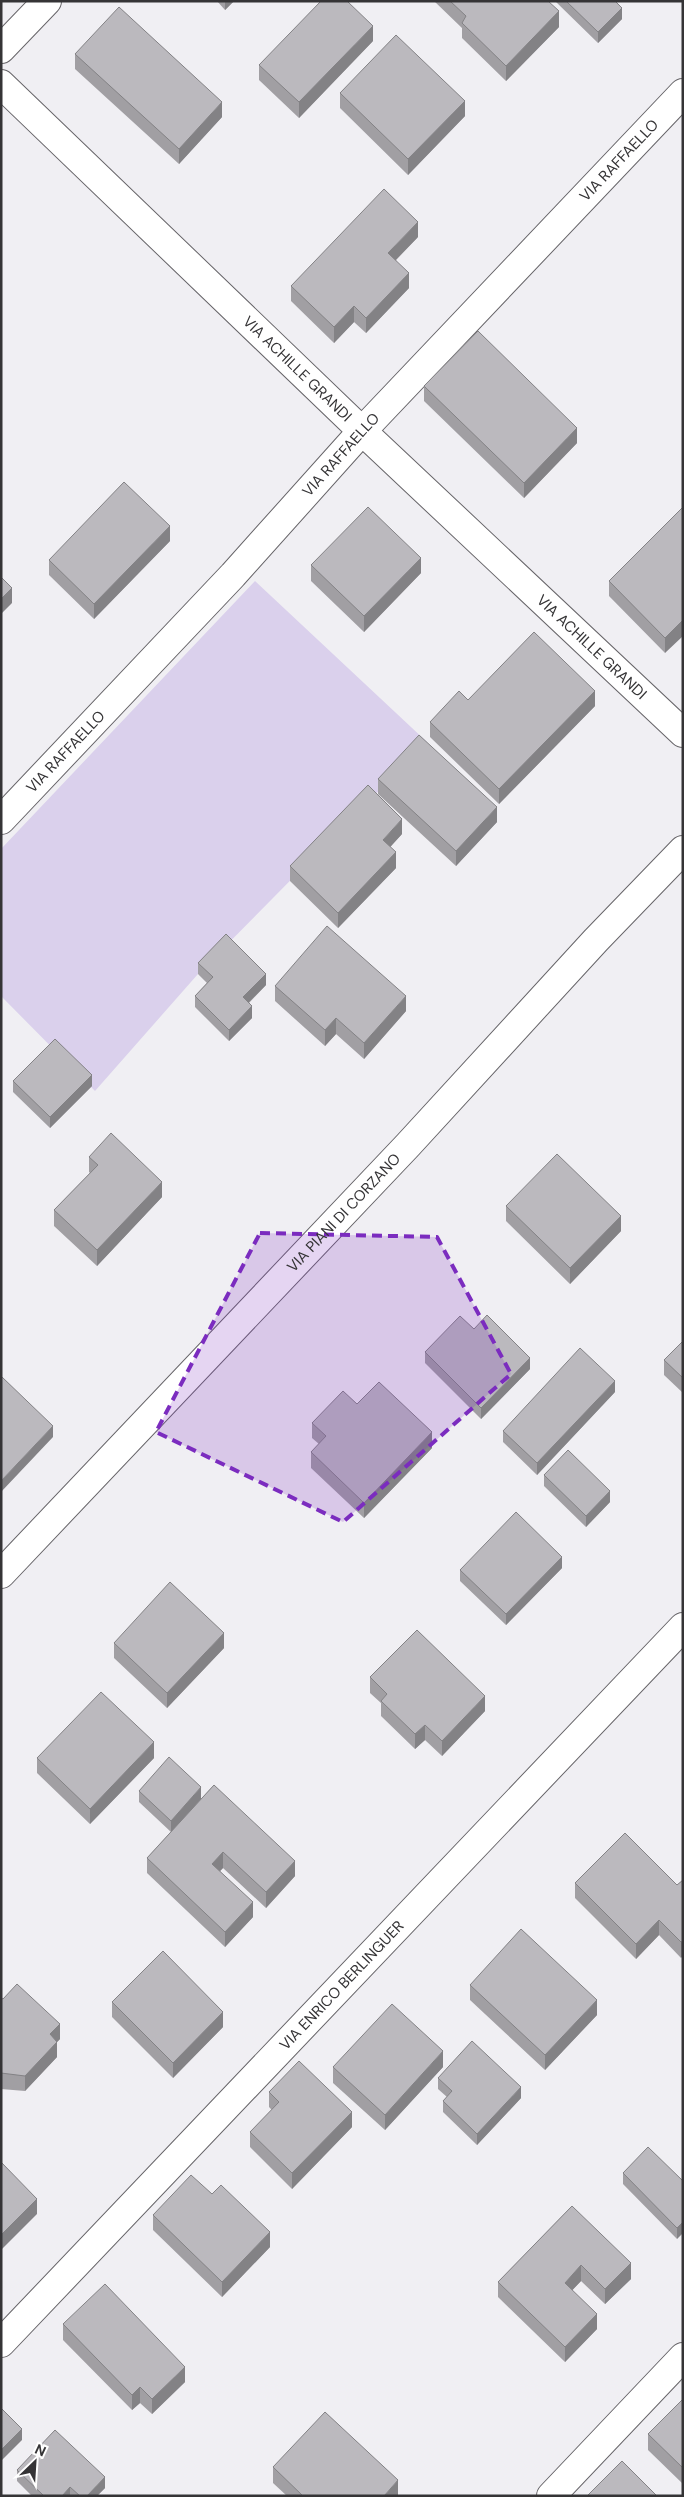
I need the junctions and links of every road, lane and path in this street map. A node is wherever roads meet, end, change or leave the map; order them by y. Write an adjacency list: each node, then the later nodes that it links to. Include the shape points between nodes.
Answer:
1 (47, 1): 2 (street)
2 (1, 50)
3 (1, 84): 5 (street, VIA ACHILLE GRANDI)
4 (683, 93): 5 (street, VIA RAFFAELLO)
5 (362, 431): 6 (street, VIA ACHILLE GRANDI); 7 (street, VIA RAFFAELLO, via 233,575)
6 (683, 733)
7 (1, 820)
8 (683, 850): 9 (street, VIA PIANI DI CORZANO)
9 (1, 1574)
10 (683, 1627): 11 (street, VIA ENRICO BERLINGUER)
11 (1, 2343)
12 (683, 2357): 13 (street)
13 (551, 2496)

